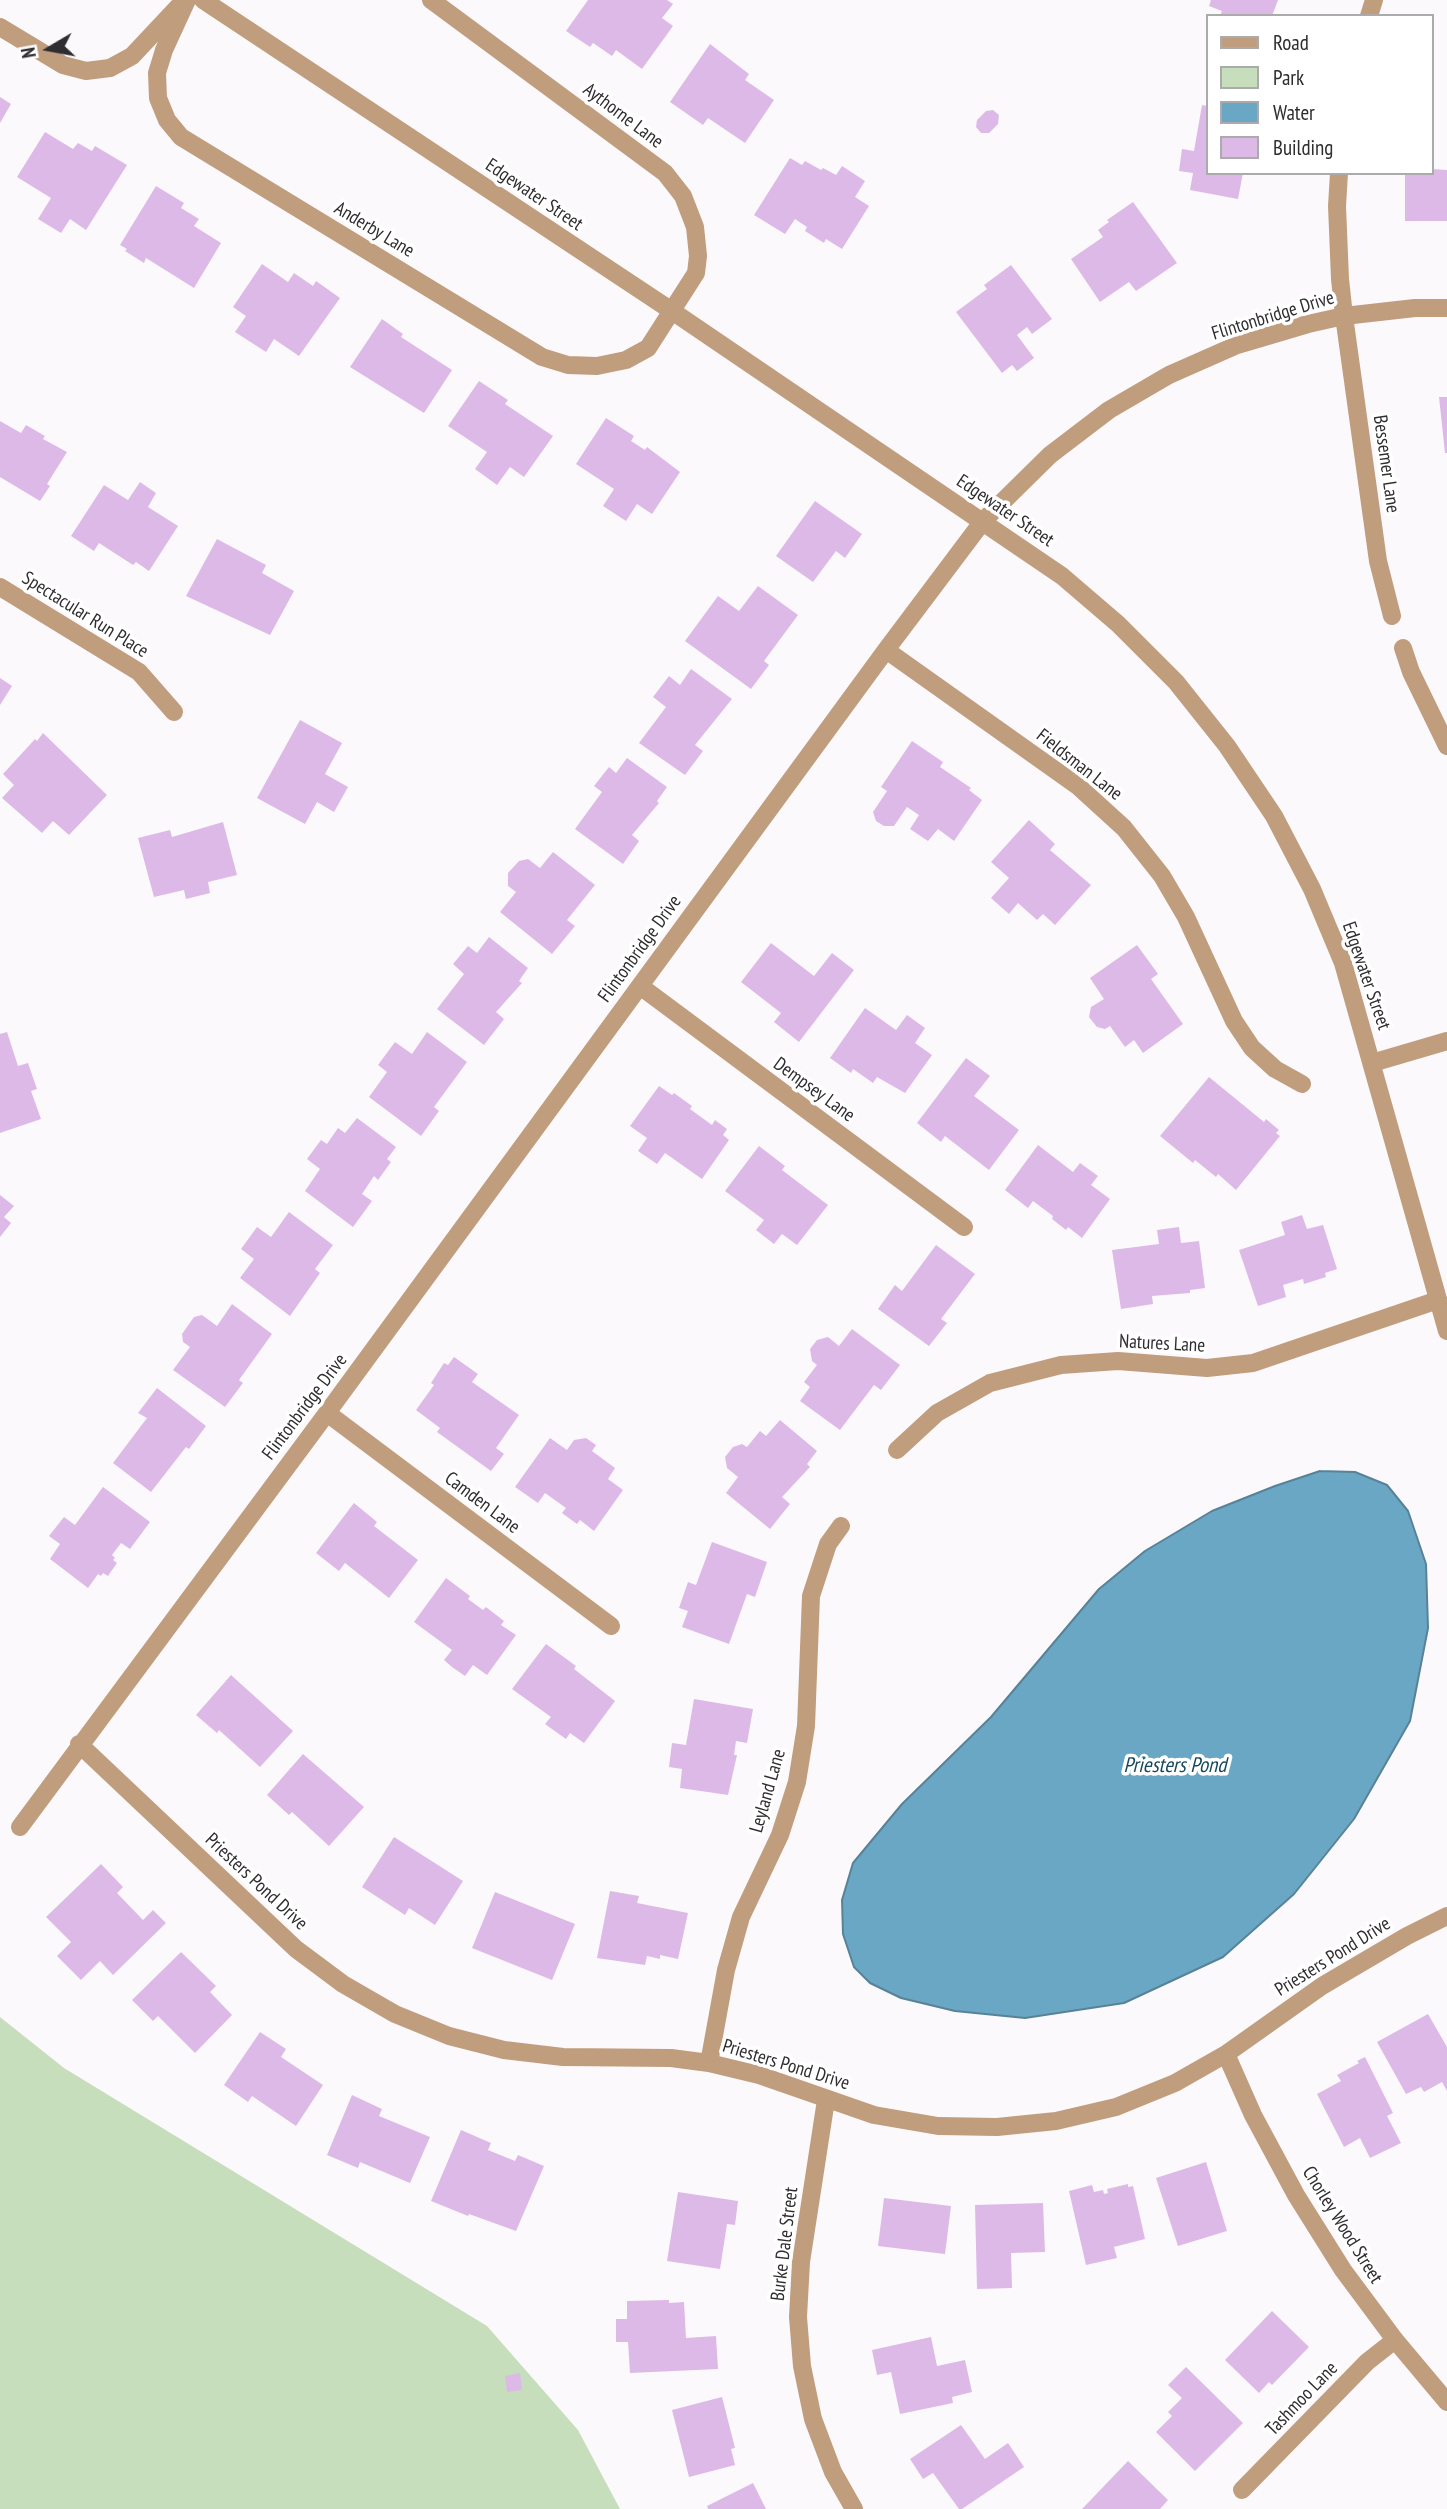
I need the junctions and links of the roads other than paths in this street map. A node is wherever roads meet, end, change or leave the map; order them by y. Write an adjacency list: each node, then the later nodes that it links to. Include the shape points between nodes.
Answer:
1 (186, 0): 4 (street, Anderby Lane, via 132,56 110,68 86,71 63,65); 7 (street, Anderby Lane, via 157,73 158,98 181,137 542,356 568,365 597,366 626,359 648,348)
2 (203, 0): 7 (street, Edgewater Street)
3 (431, 0): 7 (street, Aythorne Lane, via 665,173 683,197 695,227 698,256 696,273)
4 (0, 27)
5 (1339, 175): 8 (street, Bessemer Lane)
6 (1447, 308): 8 (street, Flintonbridge Drive)
7 (672, 311): 9 (street, Edgewater Street)
8 (1344, 316): 9 (street, Flintonbridge Drive, via 1237,345 1170,375 1109,410 1050,455); 11 (street, Bessemer Lane, via 1378,561)
9 (982, 521): 13 (street, Flintonbridge Drive); 18 (street, Edgewater Street, via 1062,576 1118,624 1176,682 1227,746 1274,816 1312,889 1343,963)
10 (0, 587): 14 (street, Spectacular Run Place, via 139,672)
11 (1392, 616)
12 (1403, 648): 15 (street)
13 (886, 650): 16 (street, Flintonbridge Drive); 19 (street, Fieldsman Lane, via 1079,787 1124,828 1162,876 1186,917 1234,1021 1252,1048 1275,1069)
14 (174, 712)
15 (1447, 746)
16 (640, 986): 20 (street, Dempsey Lane); 23 (street, Flintonbridge Drive)
17 (1447, 1041): 18 (street)
18 (1373, 1063): 21 (street, Edgewater Street)
19 (1302, 1084)
20 (964, 1227)
21 (1438, 1300): 22 (street, Edgewater Street); 24 (street, Natures Lane, via 1253,1363 1207,1368 1118,1361 1061,1365 990,1383 937,1413)
22 (1447, 1331)
23 (327, 1413): 26 (street, Camden Lane); 27 (street, Flintonbridge Drive)
24 (897, 1450)
25 (841, 1526): 31 (street, Leyland Lane, via 828,1544 811,1596 806,1726 797,1782 780,1835 741,1917)
26 (611, 1626)
27 (79, 1744): 28 (street, Flintonbridge Drive); 31 (street, Priesters Pond Drive, via 296,1948 343,1984 395,2014 449,2036 504,2050)
28 (20, 1827)
29 (1447, 1916): 30 (street, Priesters Pond Drive, via 1322,1986)
30 (1226, 2054): 32 (street, Priesters Pond Drive, via 1175,2083 1116,2107 1056,2121 938,2126 874,2115); 33 (street, Chorley Wood Street, via 1296,2195)
31 (709, 2063): 32 (street, Priesters Pond Drive, via 759,2075)
32 (826, 2100): 36 (street, Burke Dale Street, via 801,2262 798,2317 813,2419 833,2472)
33 (1395, 2340): 34 (street, Chorley Wood Street); 35 (street, Tashmoo Lane, via 1367,2362)
34 (1447, 2402)
35 (1242, 2490)
36 (854, 2509)

